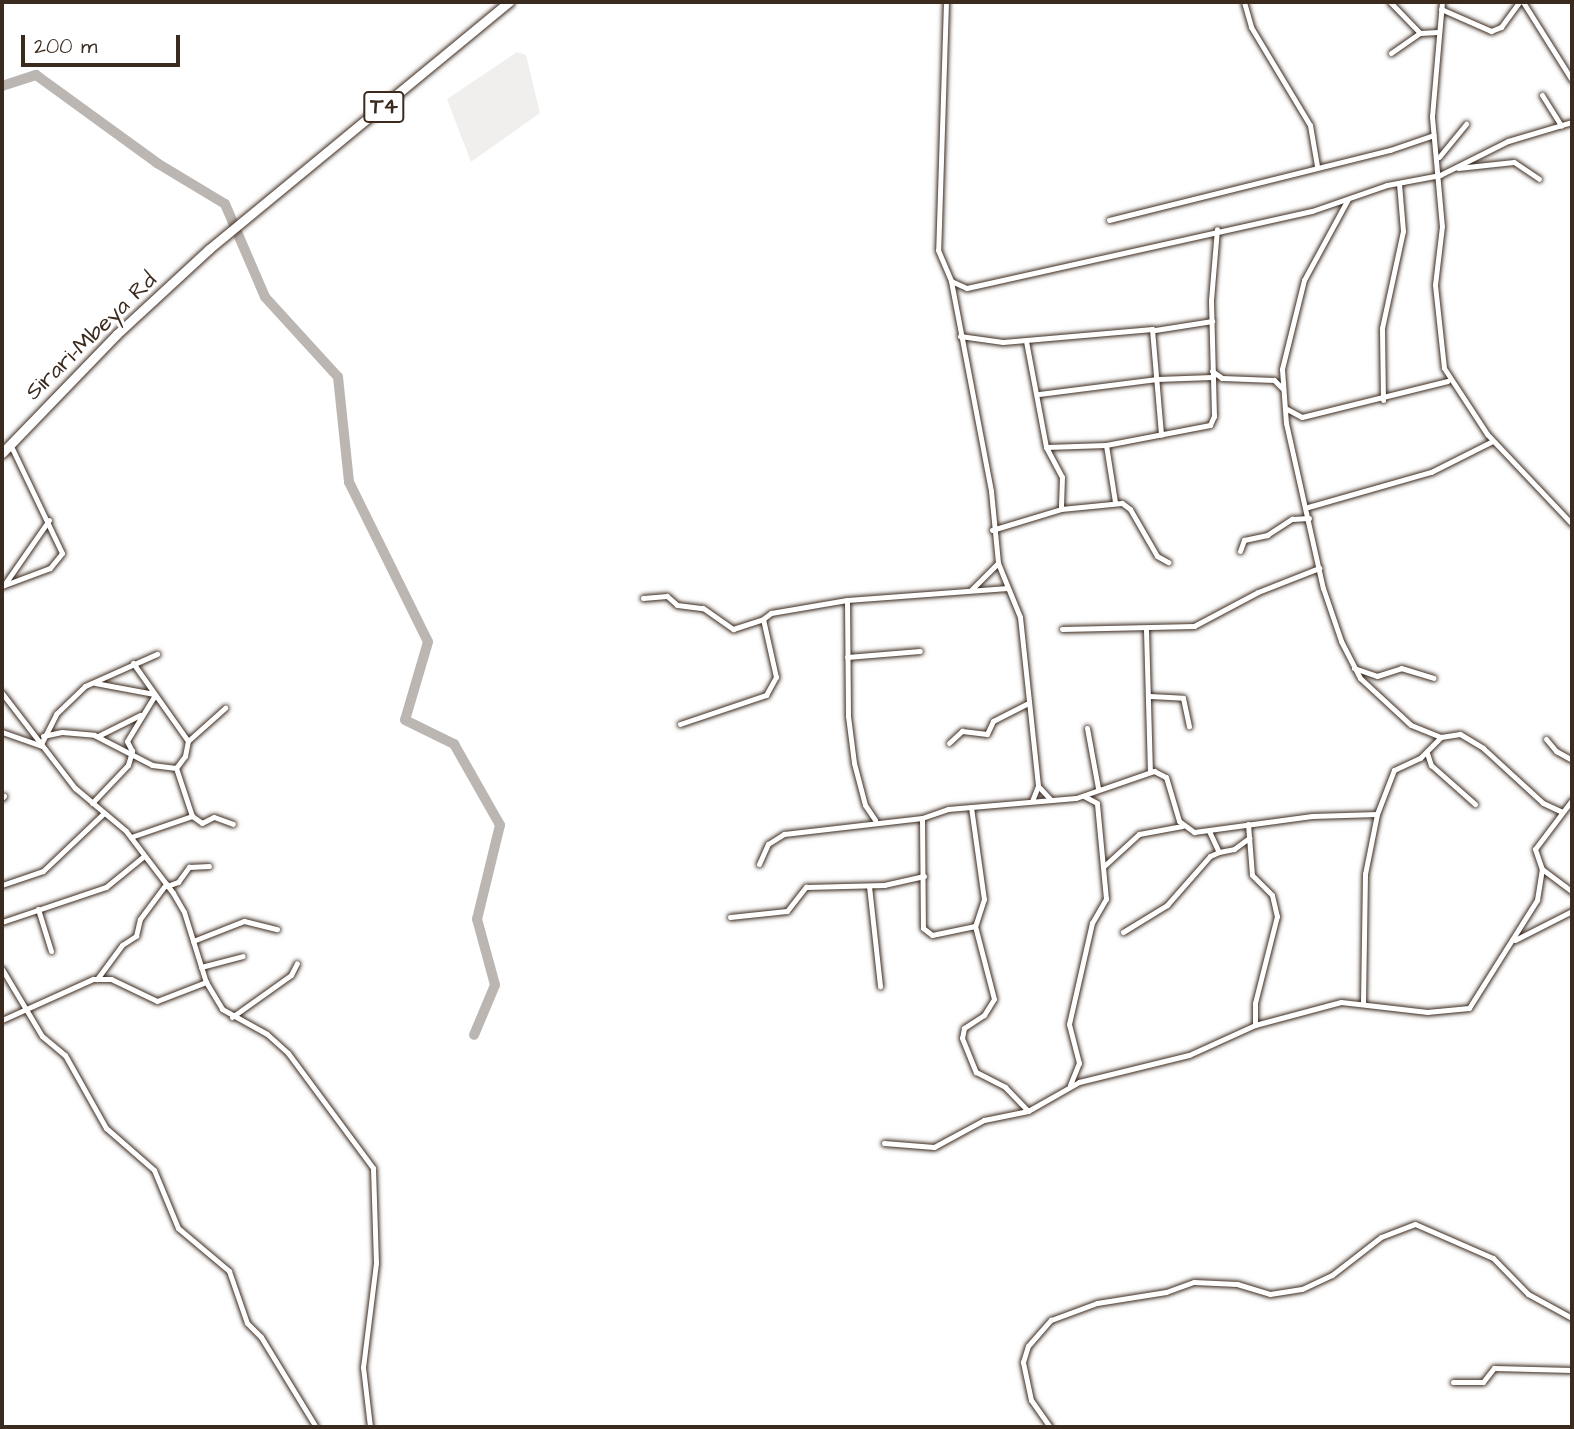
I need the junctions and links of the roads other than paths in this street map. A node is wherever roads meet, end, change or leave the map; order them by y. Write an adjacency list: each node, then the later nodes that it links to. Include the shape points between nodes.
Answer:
1 (509, 2): 44 (highway, Sirari-Mbeya Rd / T4, via 209,249 117,334)
2 (946, 2): 26 (street, via 938,250)
3 (1244, 2): 18 (street, via 1251,27 1310,125)
4 (1391, 2): 9 (street)
5 (1442, 2): 7 (street)
6 (1519, 3): 7 (street, via 1501,27 1491,31); 11 (street, via 1528,8)
7 (1441, 9): 8 (street)
8 (1438, 32): 9 (street); 16 (street)
9 (1420, 33): 10 (street)
10 (1391, 53)
11 (1572, 80)
12 (1542, 94): 15 (street)
13 (1572, 122): 15 (street)
14 (1466, 124): 17 (street)
15 (1561, 125): 19 (street, via 1507,141)
16 (1434, 135): 17 (street); 18 (street)
17 (1439, 157): 20 (street)
18 (1317, 166): 24 (street)
19 (1455, 168): 20 (street); 21 (street, via 1514,162)
20 (1440, 174): 22 (street); 36 (street, via 1442,226 1435,285 1441,359)
21 (1539, 179)
22 (1399, 183): 23 (street); 40 (street, via 1403,231 1382,328)
23 (1348, 200): 25 (street, via 1297,215); 31 (street, via 1304,280)
24 (1109, 220)
25 (1217, 229): 26 (street, via 978,288); 27 (street)
26 (951, 281): 29 (street)
27 (1212, 321): 28 (street, via 1176,323); 32 (street)
28 (1155, 330): 30 (street); 34 (street)
29 (961, 336): 30 (street); 54 (street, via 991,491)
30 (1026, 341): 39 (street)
31 (1282, 369): 35 (street); 38 (street)
32 (1212, 374): 33 (street); 34 (street); 37 (street)
33 (1222, 378): 35 (street); 37 (street)
34 (1157, 379): 39 (street); 42 (street)
35 (1274, 380): 38 (street)
36 (1448, 381): 40 (street); 43 (street)
37 (1213, 388): 42 (street, via 1210,425)
38 (1284, 391): 41 (street)
39 (1039, 394): 46 (street)
40 (1383, 400): 41 (street, via 1302,417)
41 (1285, 408): 49 (street)
42 (1161, 435): 45 (street)
43 (1493, 441): 49 (street, via 1431,472); 53 (street)
44 (10, 444): 47 (highway, Sirari-Mbeya Rd / T4); 52 (street)
45 (1106, 445): 46 (street); 48 (street)
46 (1046, 447): 50 (street, via 1062,477)
47 (2, 453)
48 (1115, 502): 50 (street); 56 (street, via 1130,509 1146,542)
49 (1308, 507): 51 (street)
50 (1061, 509): 54 (street)
51 (1309, 518): 55 (street, via 1292,519 1267,535 1244,540); 58 (street)
52 (50, 520): 59 (street); 59 (street, via 61,544 60,559 40,573)
53 (1572, 524)
54 (992, 530): 57 (street)
55 (1240, 551)
56 (1168, 562)
57 (998, 563): 60 (street); 61 (street)
58 (1320, 568): 66 (street, via 1258,592 1199,624); 71 (street, via 1340,641)
59 (3, 585)
60 (1008, 588): 61 (street); 79 (street, via 1020,617)
61 (969, 592): 63 (street)
62 (643, 598): 64 (street, via 667,596 677,605 703,608 733,629)
63 (846, 600): 64 (street, via 771,613); 69 (street)
64 (763, 619): 82 (street, via 776,677 766,695)
65 (1062, 629): 66 (street)
66 (1146, 630): 78 (street)
67 (920, 650): 69 (street)
68 (157, 654): 70 (street)
69 (847, 657): 112 (street, via 854,762 865,805)
70 (133, 663): 74 (street); 77 (street)
71 (1354, 668): 72 (street); 75 (street)
72 (1377, 676): 73 (street, via 1396,667); 75 (street)
73 (1433, 678)
74 (92, 682): 77 (street); 86 (street, via 56,714)
75 (1373, 689): 88 (street, via 1411,725)
76 (2, 694): 92 (street)
77 (154, 695): 81 (street); 90 (street)
78 (1150, 696): 83 (street, via 1183,698); 97 (street)
79 (1027, 704): 91 (street, via 993,721 987,734 962,731); 98 (street)
80 (225, 708): 90 (street)
81 (139, 715): 87 (street); 94 (street, via 127,741)
82 (680, 724)
83 (1189, 726)
84 (1087, 729): 99 (street)
85 (2, 732): 92 (street)
86 (43, 736): 87 (street, via 67,732); 92 (street)
87 (98, 736): 94 (street)
88 (1441, 737): 93 (street); 107 (street, via 1454,732 1483,748 1544,803)
89 (1546, 739): 95 (street)
90 (188, 741): 96 (street, via 186,757)
91 (949, 743)
92 (42, 745): 104 (street)
93 (1427, 753): 105 (street, via 1431,765); 109 (street, via 1394,770)
94 (132, 755): 96 (street, via 152,765); 104 (street, via 114,783)
95 (1572, 760)
96 (176, 768): 110 (street)
97 (1150, 771): 99 (street); 115 (street, via 1166,777)
98 (1038, 786): 101 (street); 103 (street)
99 (1098, 788): 100 (street)
100 (1083, 796): 101 (street); 123 (street, via 1097,803)
101 (1051, 800): 103 (street)
102 (1572, 800): 107 (street)
103 (1032, 801): 106 (street, via 1001,808)
104 (92, 803): 108 (street)
105 (1475, 804)
106 (971, 807): 111 (street); 134 (street, via 984,899)
107 (1562, 812): 124 (street, via 1535,849)
108 (104, 813): 117 (street); 126 (street, via 43,871)
109 (1377, 814): 114 (street); 149 (street, via 1365,874)
110 (192, 816): 113 (street, via 202,823 214,817); 117 (street)
111 (922, 818): 112 (street); 125 (street)
112 (875, 820): 121 (street, via 784,834 768,844)
113 (233, 824)
114 (1248, 824): 116 (street); 118 (street)
115 (1182, 826): 116 (street, via 1194,832); 123 (street, via 1139,834)
116 (1209, 831): 119 (street)
117 (131, 837): 120 (street)
118 (1249, 838): 119 (street, via 1234,849); 153 (street, via 1252,875 1272,895 1276,916 1255,1003)
119 (1219, 852): 136 (street, via 1210,856 1167,905)
120 (144, 856): 127 (street); 130 (street, via 106,887)
121 (759, 864)
122 (209, 866): 127 (street, via 189,867 178,882)
123 (1103, 867): 154 (street, via 1106,899 1092,923 1069,1024 1079,1063)
124 (1542, 869): 129 (street); 137 (street, via 1537,900)
125 (924, 876): 128 (street, via 913,882); 134 (street, via 922,920 926,933)
126 (2, 885)
127 (166, 885): 138 (street, via 184,912); 144 (street, via 140,919 136,936 122,945)
128 (869, 886): 132 (street, via 806,887 787,911); 147 (street)
129 (1572, 892)
130 (38, 909): 133 (street); 139 (street)
131 (1572, 911): 137 (street)
132 (730, 917)
133 (2, 922)
134 (975, 926): 155 (street, via 994,999 984,1015 964,1028 962,1038 976,1072 1005,1087)
135 (277, 929): 138 (street, via 244,921)
136 (1123, 932)
137 (1516, 940): 149 (street, via 1469,1008 1427,1012)
138 (193, 941): 142 (street)
139 (51, 951)
140 (243, 956): 142 (street)
141 (297, 963): 151 (street, via 288,978)
142 (201, 967): 146 (street)
143 (2, 969): 145 (street)
144 (97, 979): 146 (street, via 111,979 157,1001); 150 (street)
145 (6, 981): 148 (street); 150 (street)
146 (206, 982): 151 (street)
147 (880, 986)
148 (2, 989)
149 (1363, 1002): 153 (street, via 1341,1002)
150 (24, 1009): 152 (street); 160 (street, via 47,1042 65,1055 106,1128 154,1170 178,1228 229,1271 247,1324 267,1347)
151 (232, 1017): 161 (street, via 267,1034 288,1053 373,1168 376,1263 363,1367)
152 (2, 1020)
153 (1255, 1025): 154 (street, via 1189,1055)
154 (1070, 1085): 155 (street)
155 (1028, 1111): 156 (street, via 984,1120 934,1147)
156 (884, 1143)
157 (1572, 1318): 162 (street, via 1534,1298 1493,1258 1415,1224 1381,1237 1332,1275 1302,1289 1270,1294 1237,1284 1194,1282 1166,1292 1097,1303 1051,1320 1028,1346 1023,1362 1031,1400)
158 (1572, 1370): 159 (street, via 1494,1368 1482,1382)
159 (1453, 1382)
160 (316, 1427)
161 (370, 1427)
162 (1050, 1427)

